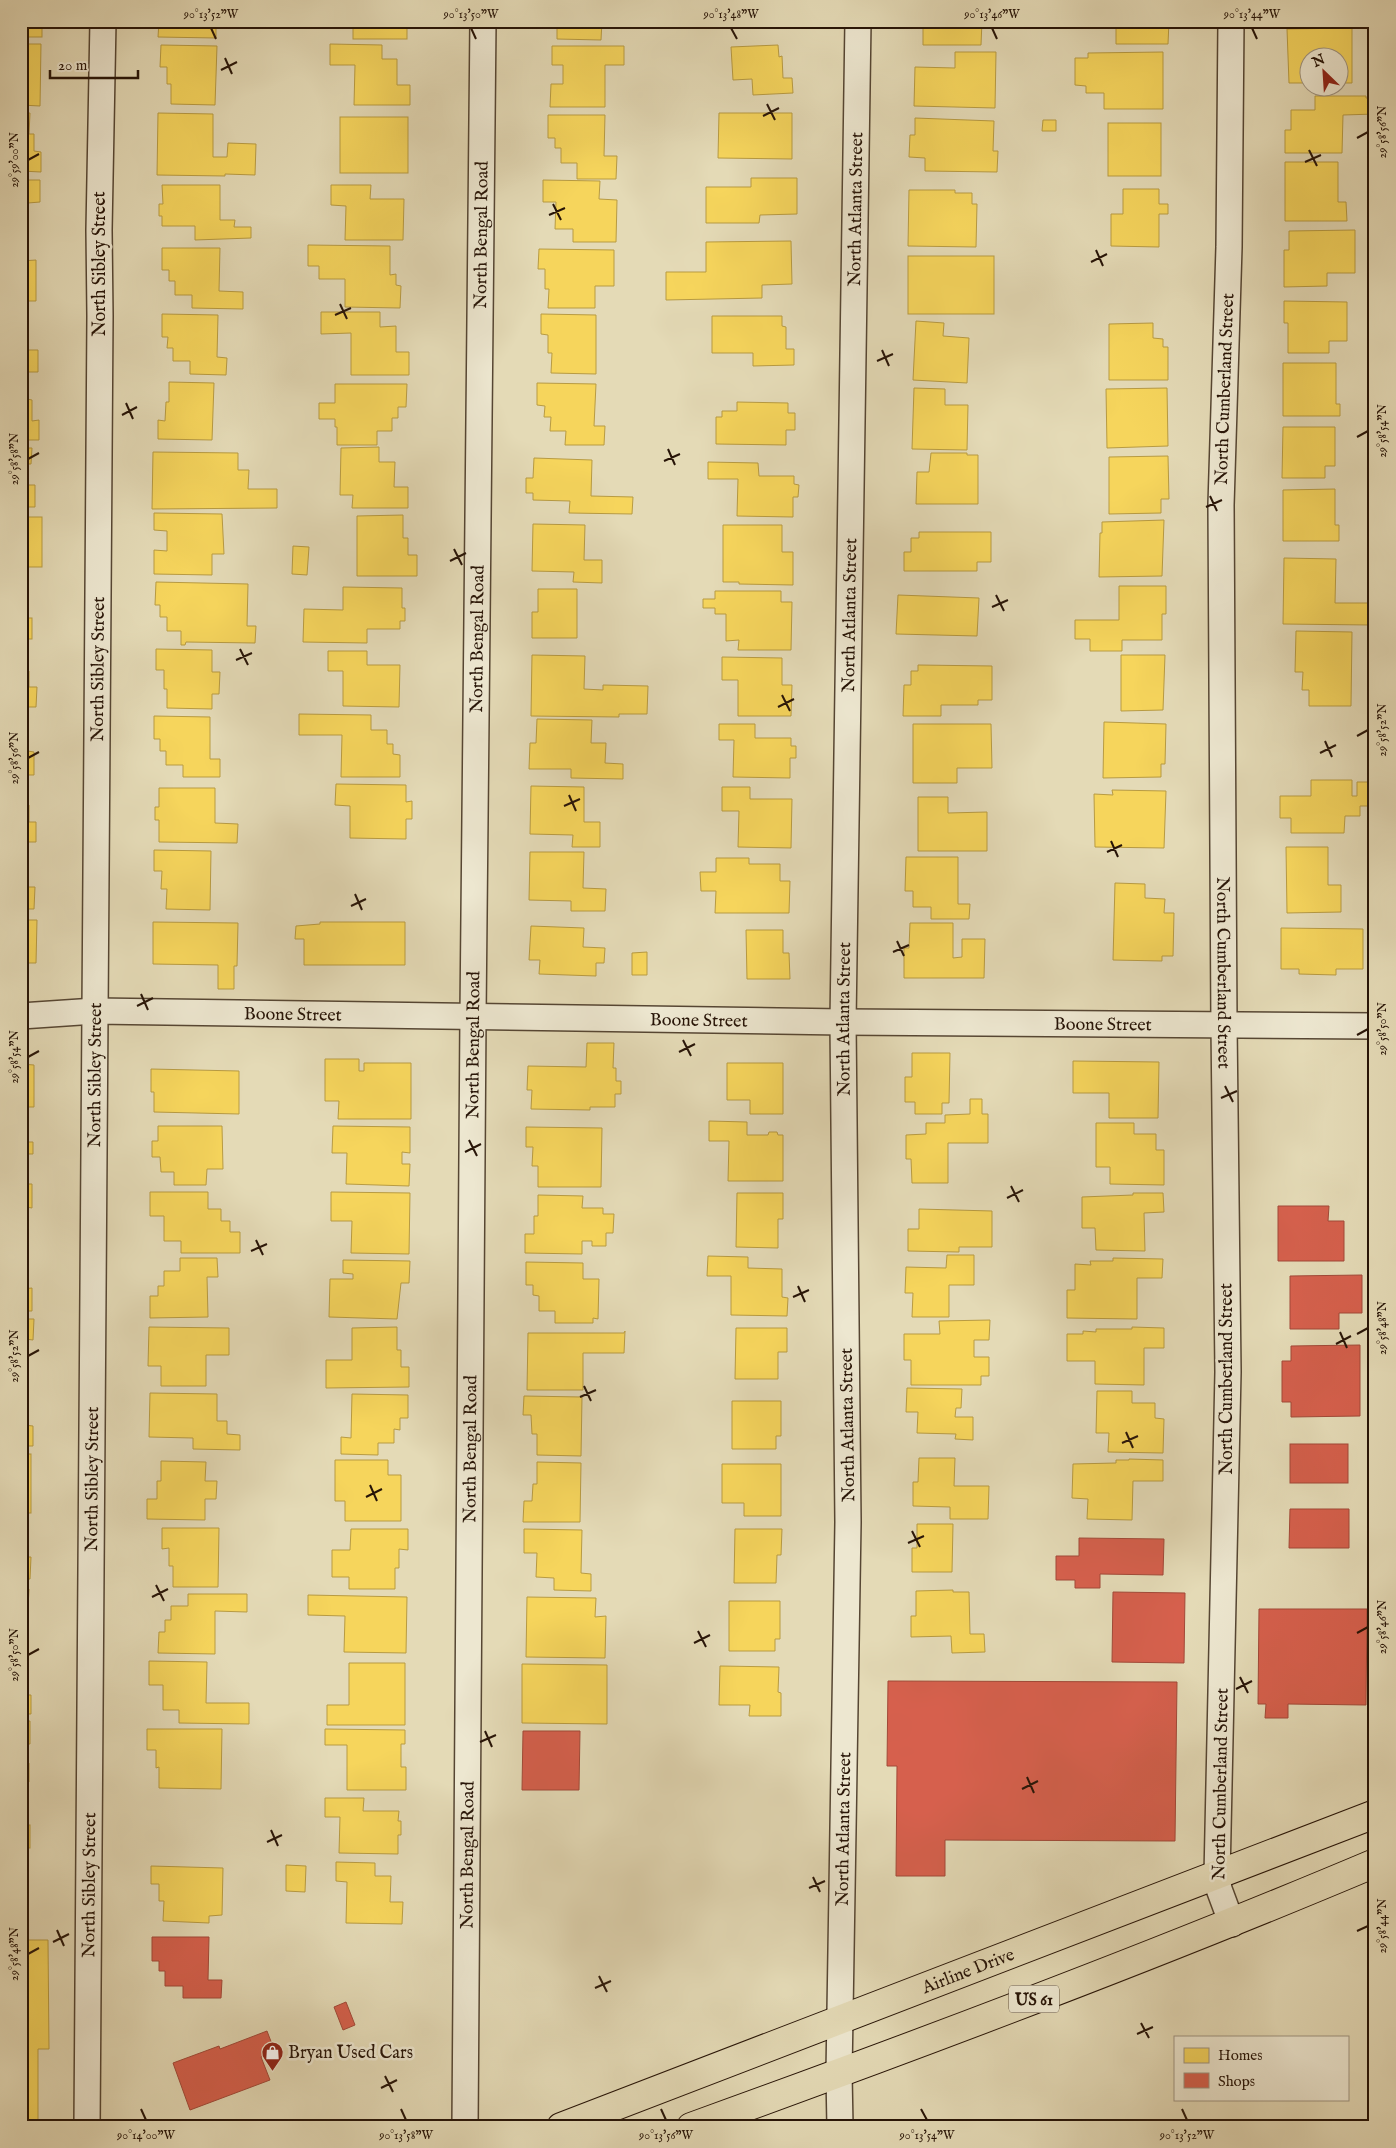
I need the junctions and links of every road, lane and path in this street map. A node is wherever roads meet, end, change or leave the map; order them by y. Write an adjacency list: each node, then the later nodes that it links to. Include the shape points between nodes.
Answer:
1 (103, 21): 5 (street, North Sibley Street)
2 (483, 21): 7 (street, North Bengal Road)
3 (858, 21): 8 (street, North Atlanta Street)
4 (1231, 21): 9 (street, North Cumberland Street, via 1229,246 1221,505)
5 (95, 1011): 6 (street, Boone Street); 7 (street, Boone Street); 17 (street, North Sibley Street)
6 (21, 1016)
7 (473, 1016): 8 (street, Boone Street); 18 (street, North Bengal Road)
8 (843, 1022): 9 (street, Boone Street); 15 (street, North Atlanta Street, via 848,1522)
9 (1224, 1024): 10 (street, Boone Street); 13 (street, North Cumberland Street, via 1228,1372)
10 (1375, 1026)
11 (1375, 1814): 13 (highway, Airline Drive)
12 (1375, 1863): 14 (highway, US 61)
13 (1217, 1876): 14 (street, North Cumberland Street); 15 (highway, Airline Drive)
14 (1232, 1924): 16 (highway, US 61)
15 (840, 2019): 16 (street, North Atlanta Street); 19 (highway, Airline Drive)
16 (839, 2074): 20 (highway, US 61); 21 (street, North Atlanta Street)
17 (87, 2127)
18 (465, 2127)
19 (561, 2127)
20 (691, 2127)
21 (840, 2127)

